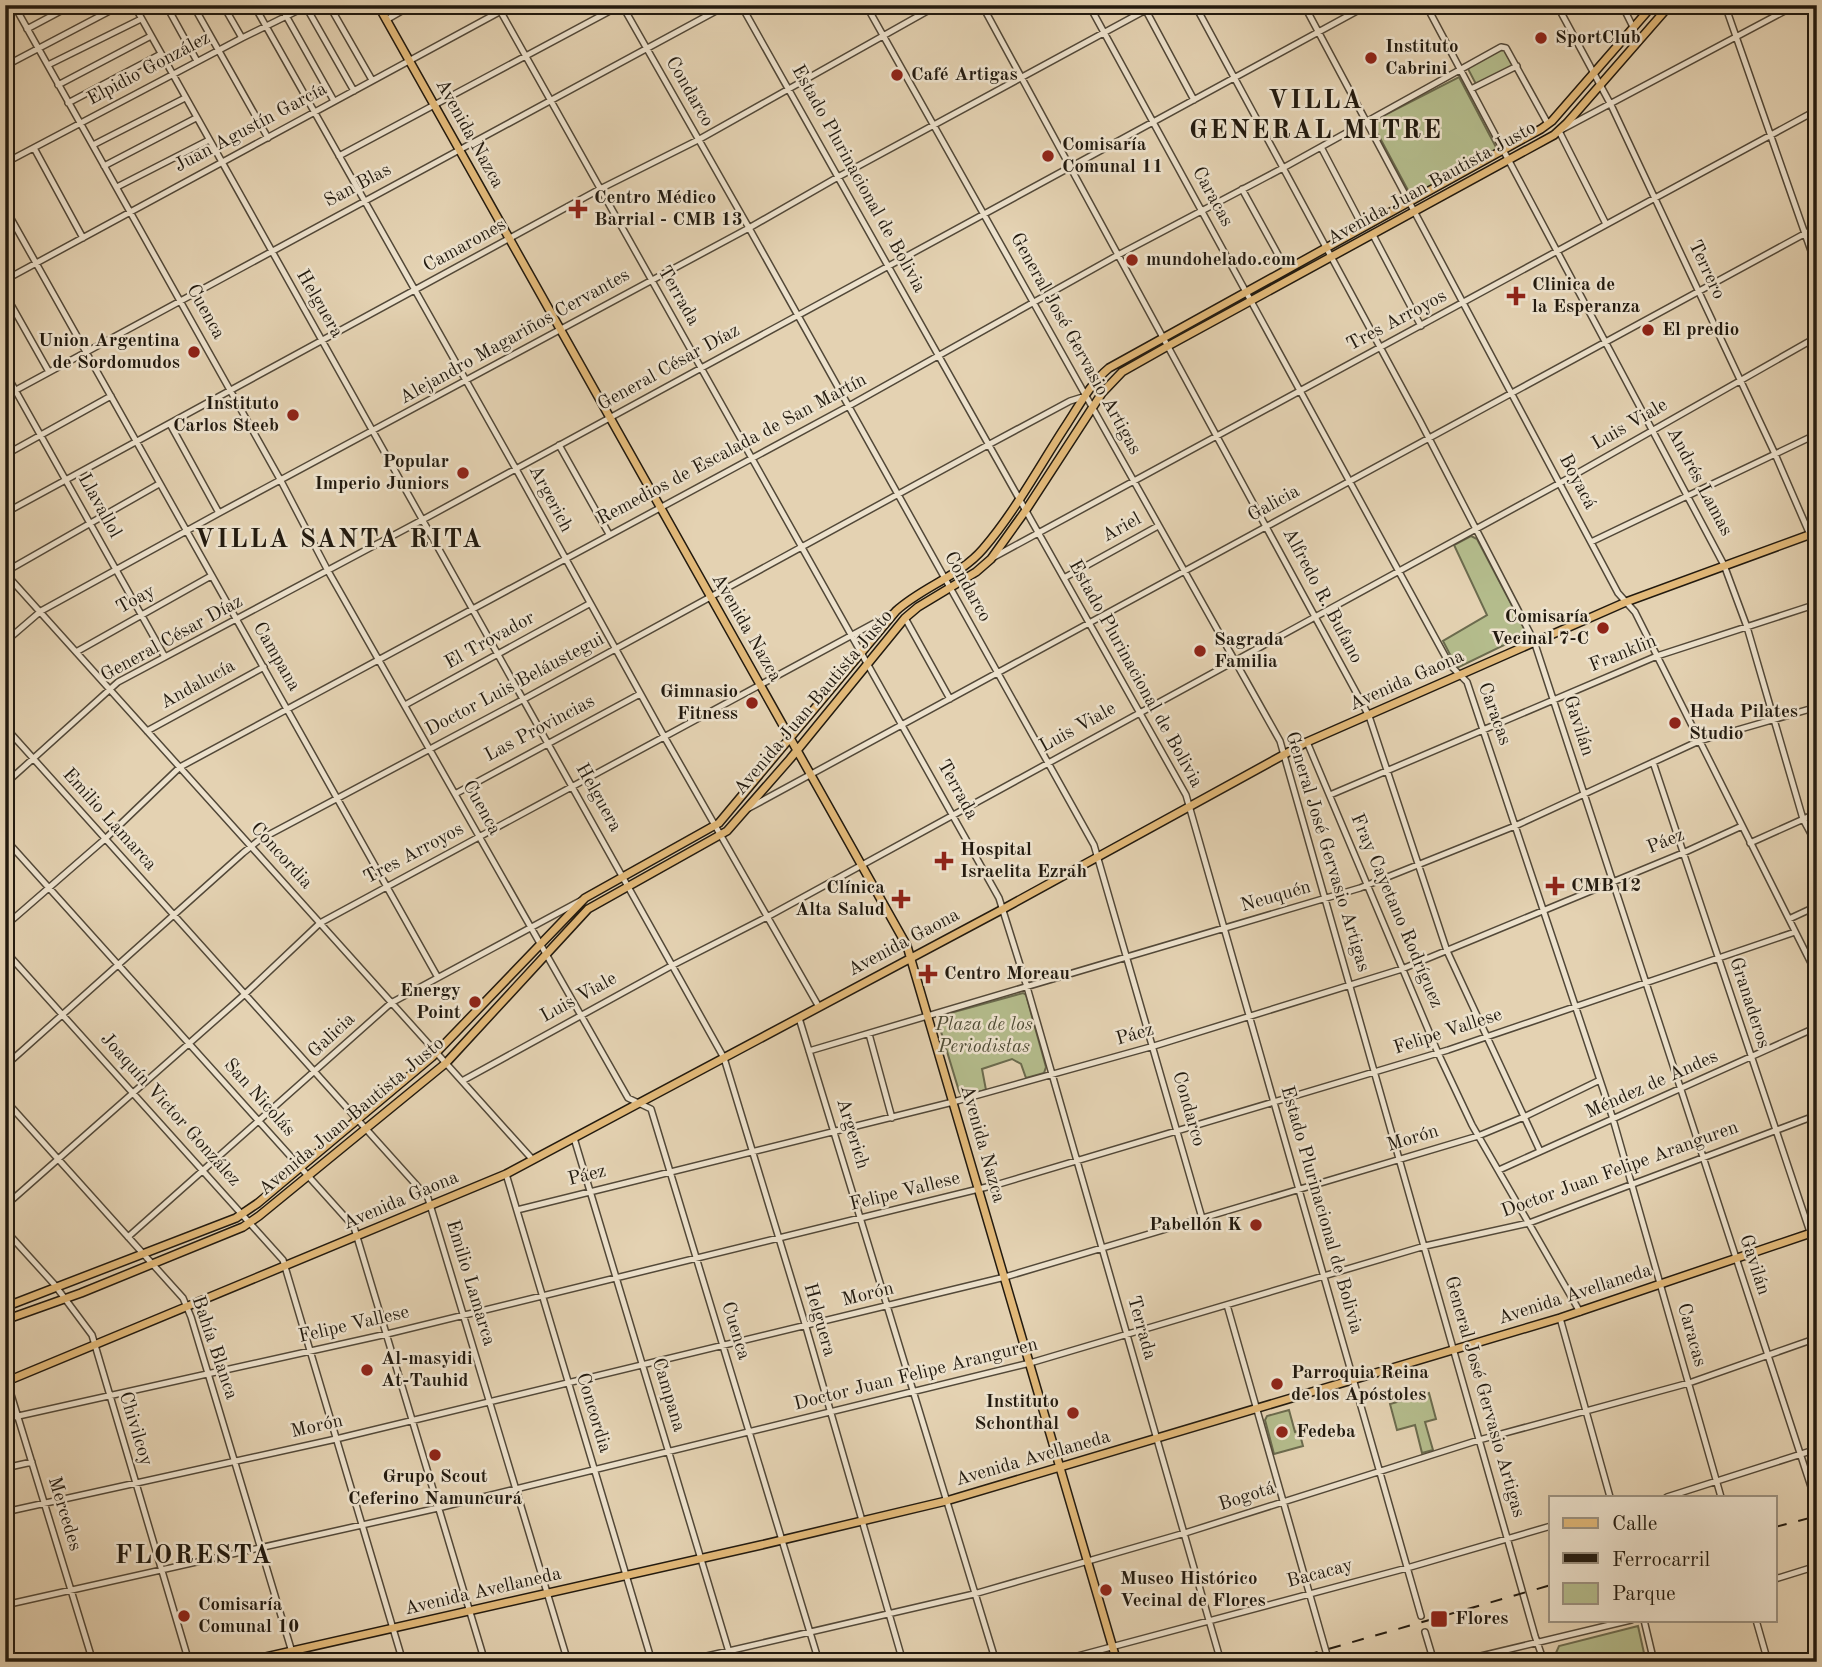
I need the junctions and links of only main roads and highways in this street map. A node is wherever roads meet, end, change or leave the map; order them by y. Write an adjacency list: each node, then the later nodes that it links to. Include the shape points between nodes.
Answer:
1 (378, 5): 5 (main road, Avenida Nazca)
2 (1670, 5): 6 (main road, Avenida Juan Bautista Justo, via 1559,131 1114,379 991,559 905,618)
3 (1650, 6): 5 (main road, Avenida Juan Bautista Justo, via 1548,124 1108,368 982,551 896,611)
4 (1814, 533): 7 (main road, Avenida Gaona, via 1626,602 1307,742)
5 (790, 736): 6 (main road, Avenida Nazca); 9 (main road, Avenida Juan Bautista Justo, via 716,825 585,898 437,1053 242,1214)
6 (797, 748): 7 (main road, Avenida Nazca); 10 (main road, Avenida Juan Bautista Justo, via 721,835 588,909 446,1063 250,1223)
7 (911, 957): 11 (main road, Avenida Gaona, via 506,1174); 12 (main road, Avenida Nazca)
8 (1813, 1232): 12 (main road, Avenida Avellaneda, via 1580,1312)
9 (7, 1305)
10 (5, 1320)
11 (6, 1379)
12 (1061, 1468): 13 (main road, Avenida Avellaneda, via 782,1540); 14 (main road, Avenida Nazca)
13 (243, 1662)
14 (1117, 1662)

